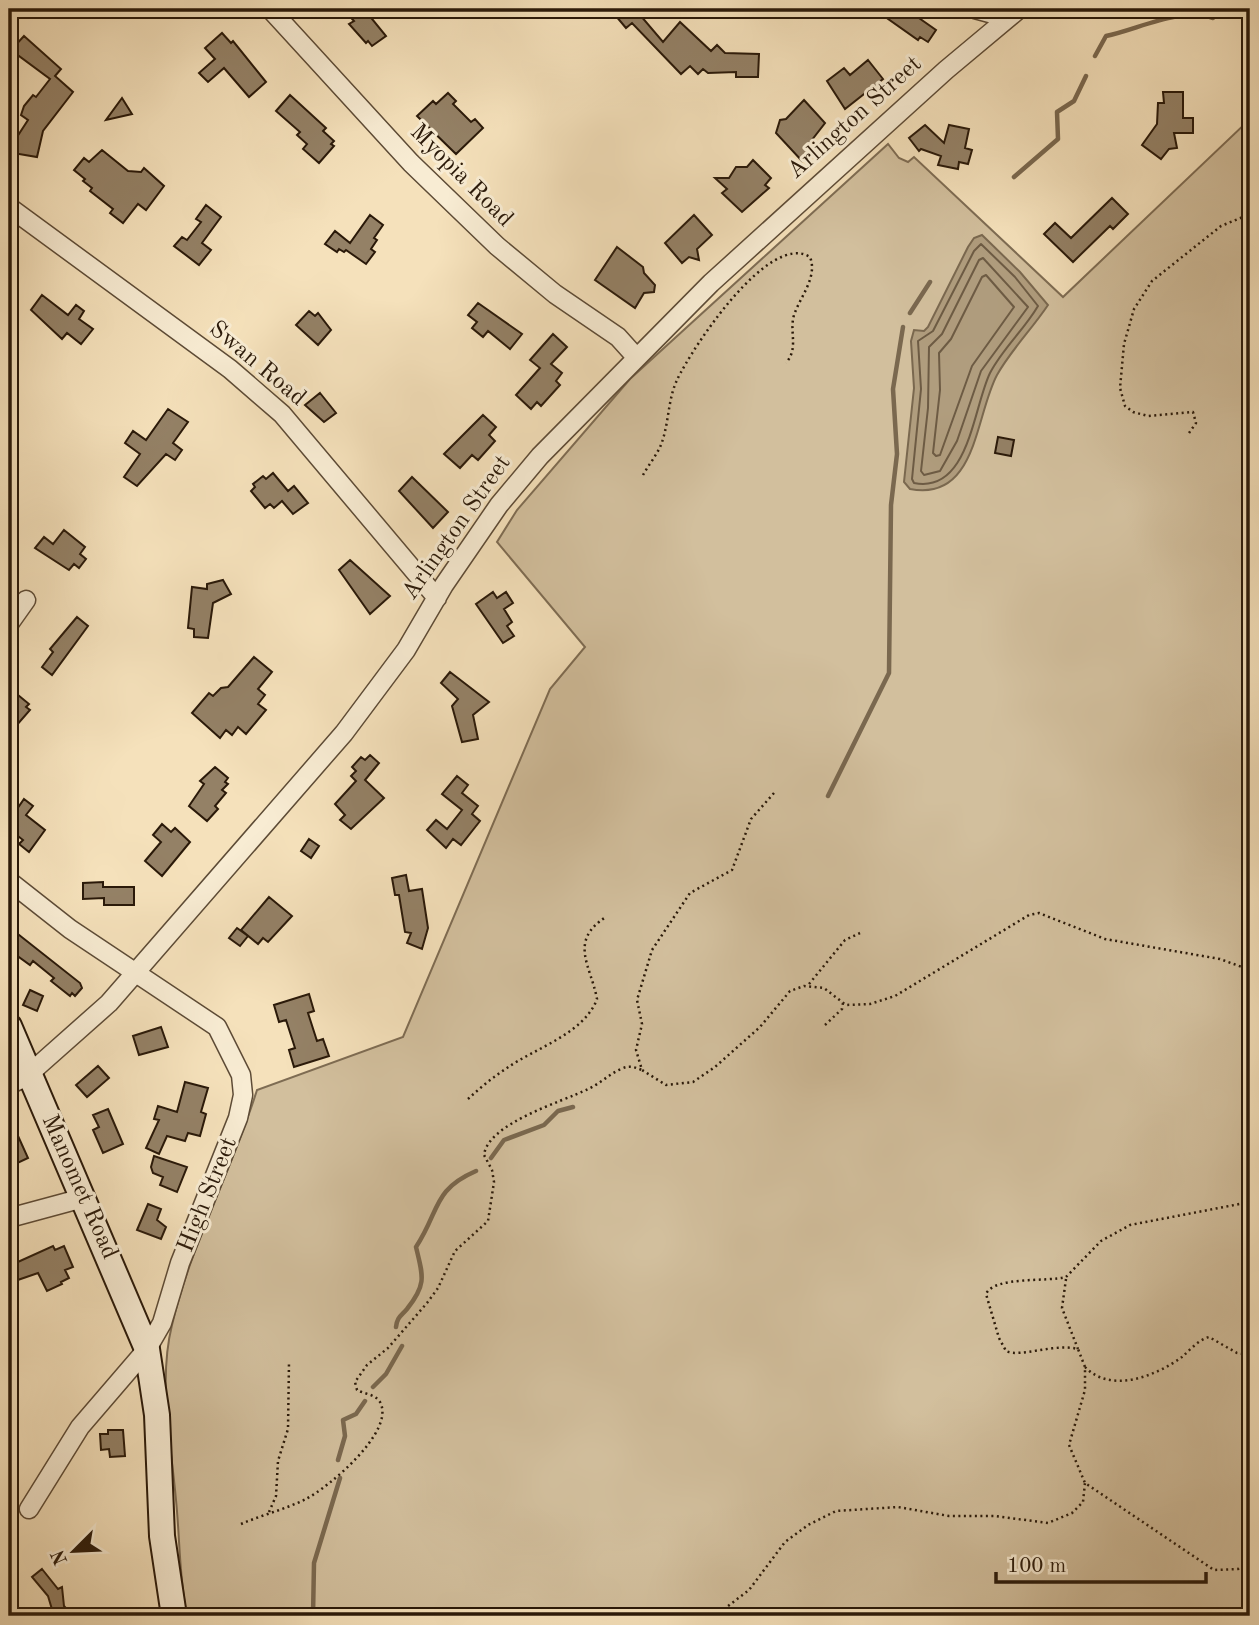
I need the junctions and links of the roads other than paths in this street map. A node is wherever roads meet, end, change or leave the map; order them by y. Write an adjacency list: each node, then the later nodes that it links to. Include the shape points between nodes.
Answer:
1 (270, 9): 5 (street, Myopia Road, via 411,163 497,246 555,294 618,337)
2 (975, 9): 3 (street)
3 (1014, 14): 5 (street, Arlington Street, via 711,283)
4 (9, 207): 6 (street, Swan Road, via 230,369 282,414)
5 (636, 357): 6 (street, Arlington Street, via 499,505)
6 (437, 598): 10 (street, Arlington Street, via 356,718)
7 (26, 600): 8 (street)
8 (9, 624)
9 (9, 881): 10 (street, High Street, via 69,929)
10 (135, 972): 12 (street, Arlington Street, via 109,1003); 15 (street, High Street, via 217,1027 241,1075 243,1095 162,1323)
11 (9, 1026): 12 (main road, Manomet Road)
12 (19, 1078): 13 (main road, Manomet Road)
13 (83, 1198): 14 (street); 15 (main road, Manomet Road)
14 (9, 1218)
15 (147, 1349): 16 (street, High Street, via 80,1427); 17 (main road, via 157,1415 162,1535)
16 (29, 1509)
17 (174, 1616)

